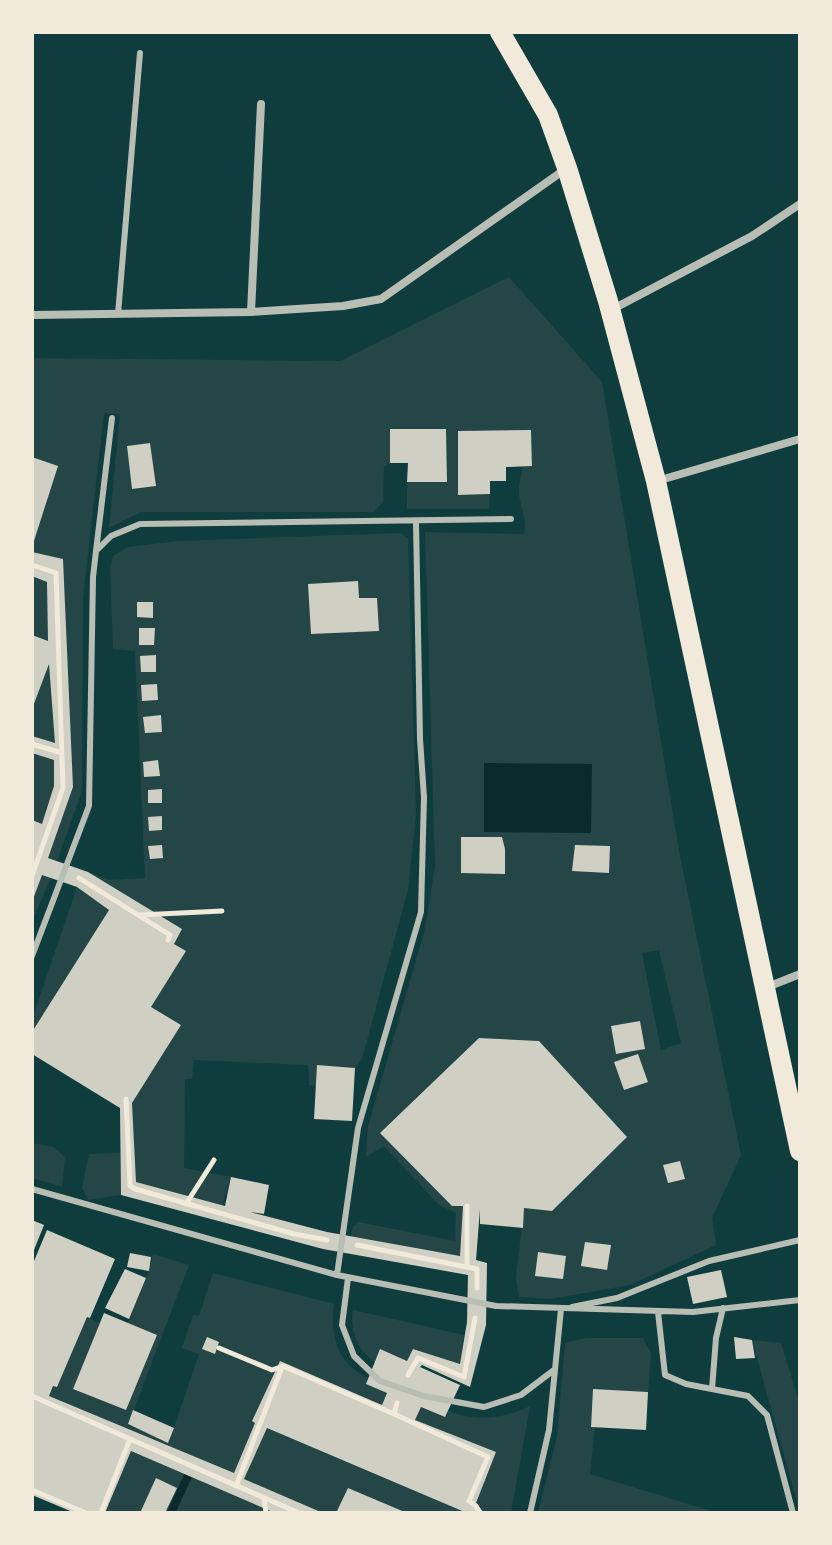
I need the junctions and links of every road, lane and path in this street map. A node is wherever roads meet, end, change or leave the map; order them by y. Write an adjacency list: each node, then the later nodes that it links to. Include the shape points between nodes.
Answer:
1 (500, 32): 4 (main road, via 548,115)
2 (140, 53): 8 (lane)
3 (261, 104): 7 (street)
4 (567, 168): 6 (main road); 7 (street, via 381,299)
5 (800, 204): 6 (street, via 752,236)
6 (610, 310): 12 (main road)
7 (251, 312): 8 (street)
8 (118, 314): 9 (street)
9 (32, 315)
10 (112, 418): 15 (lane)
11 (800, 439): 12 (street)
12 (656, 481): 27 (main road)
13 (511, 519): 14 (lane)
14 (416, 522): 15 (lane, via 140,524 111,536); 37 (lane, via 424,797 421,912 358,1128)
15 (96, 551): 20 (lane, via 89,806)
16 (32, 565): 18 (path, via 56,573)
17 (32, 744): 18 (path)
18 (62, 753): 19 (path, via 63,788)
19 (37, 863): 20 (path); 21 (path)
20 (63, 872): 23 (path); 25 (lane)
21 (32, 876)
22 (222, 911): 23 (path)
23 (138, 915): 24 (path, via 170,935)
24 (168, 940)
25 (32, 956)
26 (800, 974): 27 (street)
27 (764, 988): 29 (main road)
28 (126, 1099): 32 (path, via 130,1186)
29 (800, 1151)
30 (214, 1160): 33 (path)
31 (32, 1189): 37 (lane)
32 (169, 1200)
33 (186, 1204)
34 (467, 1206): 36 (path)
35 (800, 1240): 41 (lane, via 709,1261 617,1298)
36 (467, 1267)
37 (337, 1275): 38 (lane)
38 (348, 1278): 41 (lane, via 496,1306); 46 (lane, via 342,1325 354,1356 380,1381)
39 (800, 1300): 40 (lane)
40 (723, 1308): 42 (lane); 47 (lane)
41 (561, 1309): 42 (lane); 45 (lane)
42 (658, 1312): 47 (lane, via 665,1375)
43 (219, 1348): 44 (path, via 272,1370)
44 (283, 1366): 49 (path); 51 (path)
45 (554, 1370): 46 (lane, via 521,1395 484,1407); 59 (lane, via 549,1430)
46 (400, 1388): 49 (path)
47 (712, 1389): 60 (lane, via 748,1396 767,1415)
48 (32, 1396): 50 (path)
49 (394, 1414): 58 (path, via 488,1457 469,1501)
50 (130, 1439): 51 (path); 55 (path)
51 (236, 1486): 53 (path)
52 (32, 1490): 54 (path)
53 (264, 1498): 56 (path); 57 (path)
54 (86, 1513)
55 (101, 1513)
56 (266, 1513)
57 (299, 1513)
58 (480, 1513)
59 (530, 1513)
60 (793, 1513)

